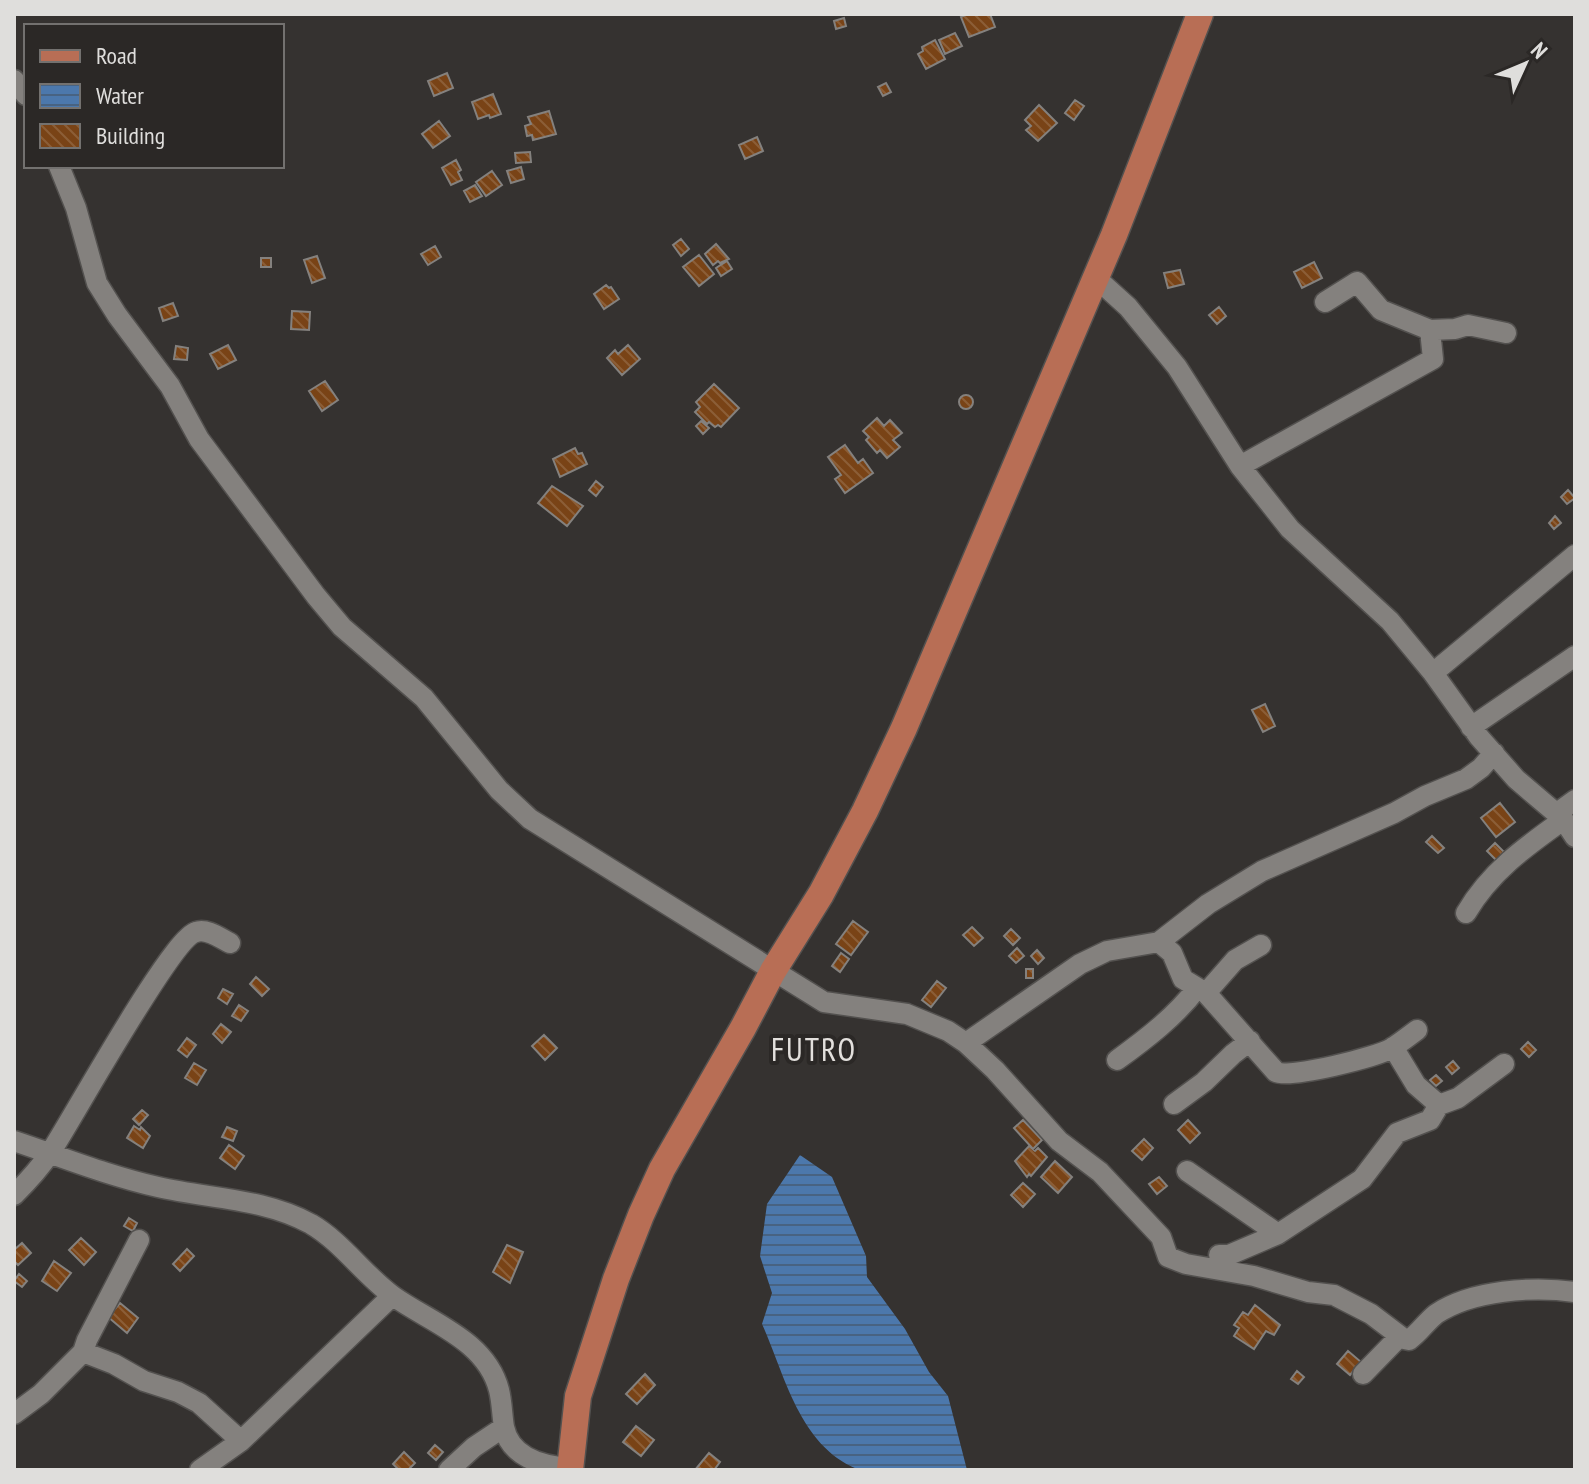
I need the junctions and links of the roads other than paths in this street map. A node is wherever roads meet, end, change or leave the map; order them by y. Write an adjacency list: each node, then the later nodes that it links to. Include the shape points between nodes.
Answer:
1 (1200, 14): 3 (main road)
2 (60, 168): 19 (street, via 97,283 170,386 199,439 342,627 424,698 499,790 530,819)
3 (1096, 278): 7 (street, via 1128,307 1177,367); 19 (main road, via 865,811)
4 (1325, 302): 5 (street, via 1357,282 1381,310)
5 (1430, 330): 6 (street, via 1468,325); 7 (street, via 1433,359)
6 (1506, 333)
7 (1240, 466): 10 (street, via 1290,529 1390,621)
8 (1575, 555): 10 (street)
9 (1575, 656): 11 (street)
10 (1433, 673): 11 (street)
11 (1471, 727): 12 (street)
12 (1494, 753): 14 (street); 16 (street, via 1466,779 1262,871)
13 (1575, 800): 14 (street)
14 (1565, 823): 15 (street, via 1522,849 1490,878)
15 (1466, 913)
16 (1159, 942): 20 (street, via 1172,953 1183,979); 23 (street, via 1107,951 1080,964)
17 (230, 943): 30 (street, via 209,932 184,938)
18 (1261, 945): 20 (street)
19 (773, 971): 23 (street, via 824,1002 907,1014); 44 (main road, via 641,1215 578,1396)
20 (1201, 990): 22 (street); 25 (street)
21 (1417, 1030): 24 (street)
22 (1250, 1041): 24 (street, via 1283,1075); 27 (street)
23 (966, 1043): 38 (street, via 1059,1141 1100,1172 1161,1237 1168,1257 1334,1295)
24 (1393, 1047): 28 (street, via 1416,1085)
25 (1117, 1060)
26 (1504, 1064): 28 (street, via 1458,1098)
27 (1174, 1104)
28 (1439, 1105): 33 (street, via 1430,1120 1397,1133 1362,1179)
29 (14, 1141): 30 (street)
30 (50, 1153): 32 (street); 37 (street, via 117,1178 284,1211 313,1225)
31 (1187, 1171): 33 (street)
32 (14, 1195)
33 (1278, 1234): 35 (street)
34 (139, 1240): 39 (street)
35 (1219, 1255)
36 (1575, 1292): 38 (street, via 1545,1288 1466,1301 1435,1315 1409,1340)
37 (392, 1296): 42 (street, via 449,1330 483,1360 499,1390); 43 (street)
38 (1400, 1336): 40 (street)
39 (83, 1352): 41 (street); 43 (street, via 199,1403)
40 (1363, 1374)
41 (14, 1414)
42 (504, 1427): 44 (street, via 511,1446 530,1459); 46 (street)
43 (241, 1441): 45 (street)
44 (570, 1469)
45 (200, 1470)
46 (449, 1470)

